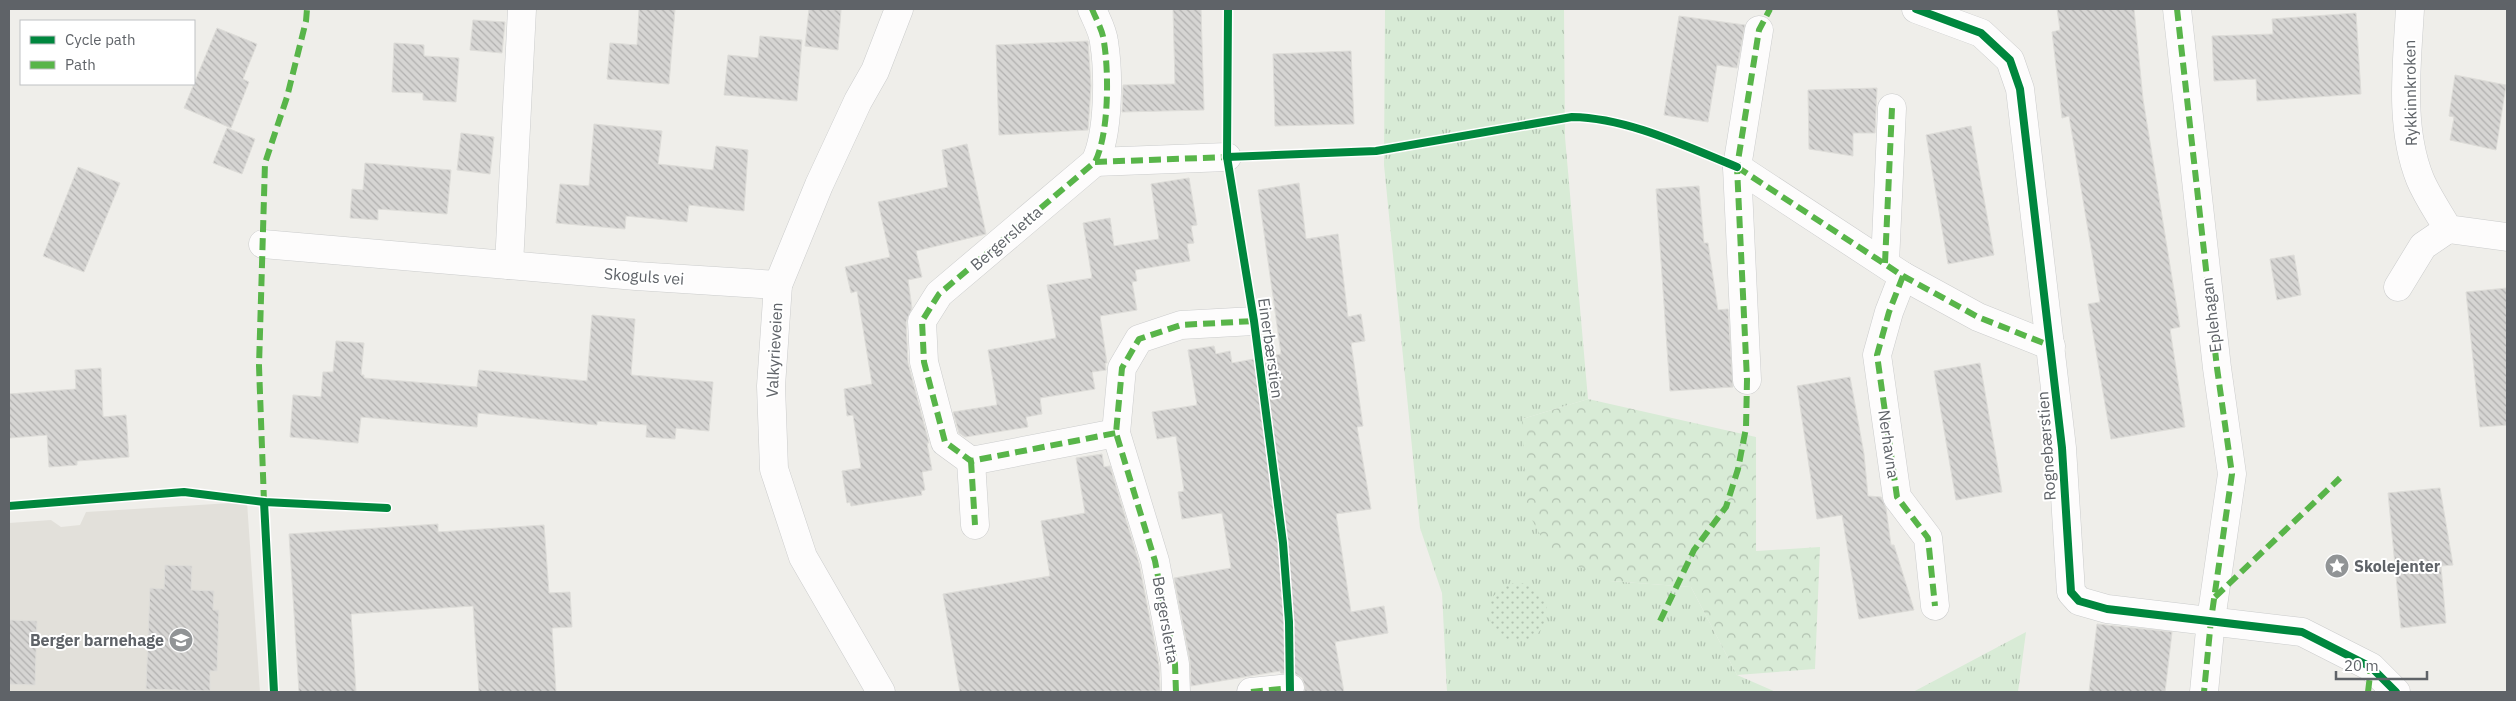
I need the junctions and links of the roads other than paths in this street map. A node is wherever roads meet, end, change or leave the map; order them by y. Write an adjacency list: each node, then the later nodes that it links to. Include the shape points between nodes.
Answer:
1 (522, 9): 15 (street)
2 (899, 9): 17 (street, Valkyrieveien, via 875,71 819,186)
3 (1092, 9): 10 (street, via 1104,40 1107,85 1101,150)
4 (1916, 9): 20 (street, Rognebærstien, via 1981,33 2010,60 2021,98)
5 (2177, 9): 26 (street, Eplehagan, via 2232,474)
6 (2410, 9): 12 (street, Rykkinnkroken, via 2407,76 2412,153 2420,180)
7 (1759, 30): 11 (street)
8 (1892, 108): 16 (street, Nerhavna)
9 (1227, 157): 10 (street)
10 (1095, 162): 23 (street, Bergersletta, via 940,294 922,321 924,362 945,442)
11 (1737, 167): 16 (street); 21 (street)
12 (2448, 229): 13 (street); 18 (street, via 2423,246)
13 (2507, 237)
14 (263, 244): 15 (street, Skoguls vei)
15 (509, 265): 17 (street, Skoguls vei)
16 (1894, 270): 20 (street, via 1978,317); 25 (street, Nerhavna, via 1889,312 1877,355 1897,497 1928,538)
17 (778, 285): 29 (street, Valkyrieveien, via 771,386 774,470 803,557)
18 (2398, 287)
19 (1254, 321): 22 (street, Bergersletta, via 1181,325 1139,339 1122,368)
20 (2051, 346): 26 (street, Rognebærstien, via 2062,448 2071,592 2079,601 2106,609)
21 (1747, 380)
22 (1116, 433): 23 (street); 30 (street, Bergersletta, via 1155,561 1175,664)
23 (971, 461): 24 (street)
24 (975, 525)
25 (1935, 606)
26 (2211, 620): 27 (street, Rognebærstien, via 2302,632); 32 (street, Eplehagan)
27 (2370, 680): 33 (street, Rognebærstien)
28 (1290, 688): 31 (street)
29 (881, 692)
30 (1176, 692)
31 (1251, 692)
32 (2204, 692)
33 (2396, 692)

